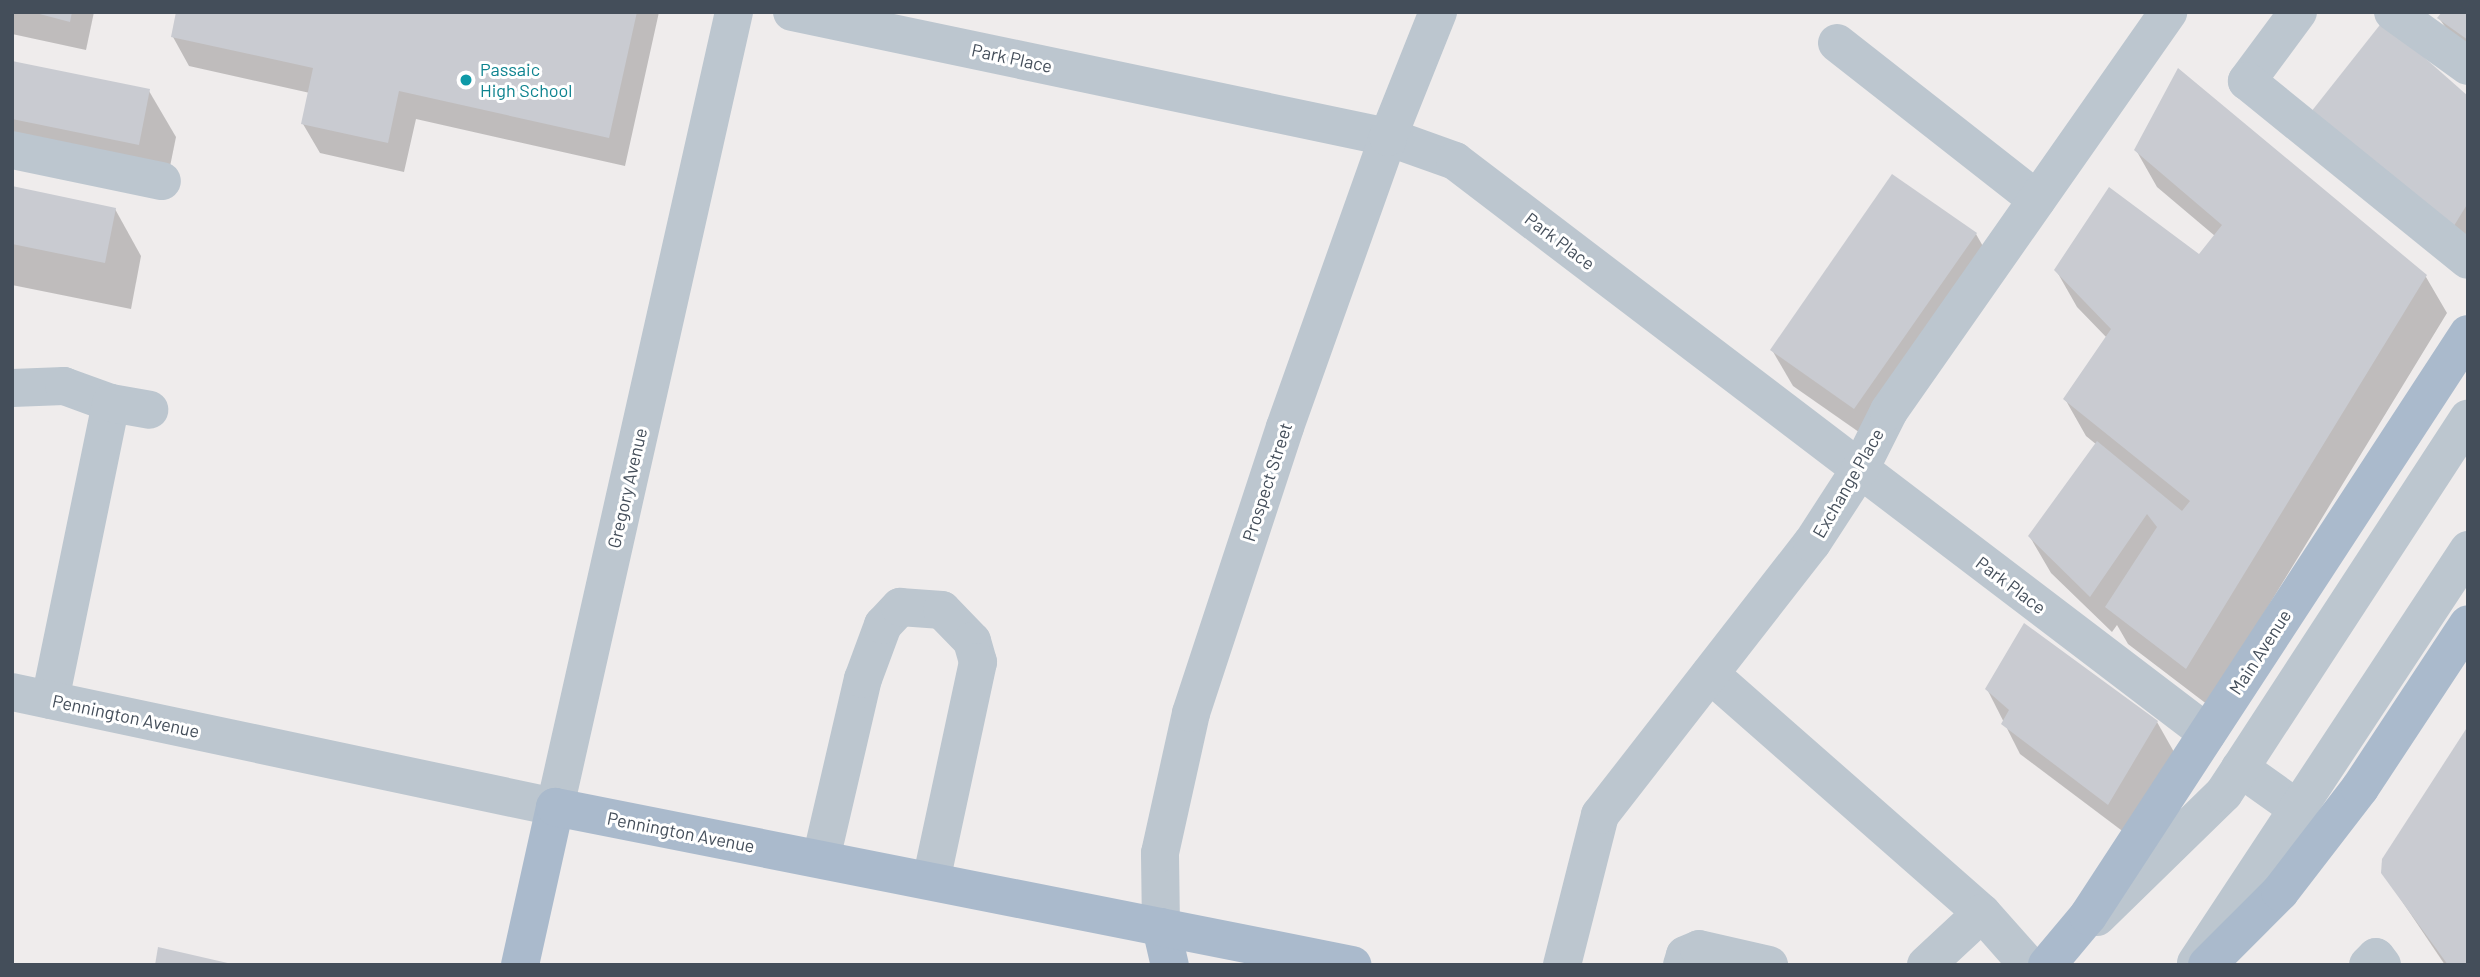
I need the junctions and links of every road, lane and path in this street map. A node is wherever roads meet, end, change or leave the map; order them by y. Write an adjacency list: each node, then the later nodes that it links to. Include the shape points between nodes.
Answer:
1 (734, 12): 27 (street, Gregory Avenue)
2 (792, 12): 9 (street, Park Place)
3 (1438, 12): 9 (street, Prospect Street)
4 (2168, 12): 12 (street, Exchange Place)
5 (2298, 12): 13 (street, via 2248,81)
6 (2393, 12): 8 (street)
7 (1837, 43): 12 (street)
8 (2468, 66)
9 (1388, 137): 19 (street, Park Place, via 1455,161); 32 (street, Prospect Street, via 1285,427 1191,713 1160,853)
10 (12, 150): 11 (street)
11 (162, 181)
12 (2037, 200): 19 (street, Exchange Place, via 1889,411)
13 (2468, 260)
14 (2468, 334): 25 (main road, Main Avenue)
15 (12, 388): 16 (street, via 64,386)
16 (111, 403): 17 (street); 24 (street)
17 (149, 410)
18 (2468, 418): 26 (street)
19 (1860, 469): 22 (street, Exchange Place, via 1812,543); 25 (street, Park Place)
20 (2468, 550): 28 (street)
21 (2468, 624): 43 (main road, via 2353,797 2280,892)
22 (1710, 674): 31 (street); 36 (street, Exchange Place, via 1600,815)
23 (12, 692): 24 (street, Pennington Avenue)
24 (50, 700): 27 (street, Pennington Avenue)
25 (2207, 733): 41 (main road, Main Avenue, via 2088,916)
26 (2240, 768): 28 (street); 41 (street, via 2224,793)
27 (555, 807): 29 (main road, Pennington Avenue); 33 (main road, Gregory Avenue)
28 (2299, 810): 42 (street)
29 (821, 859): 30 (main road, Pennington Avenue); 30 (street, via 863,680 883,625 900,607 942,610 972,641 978,662)
30 (930, 881): 32 (main road, Pennington Avenue)
31 (1982, 913): 39 (street); 40 (street)
32 (1161, 927): 34 (main road, Prospect Street); 35 (main road, Pennington Avenue)
33 (520, 965)
34 (1170, 965)
35 (1352, 965)
36 (1562, 965)
37 (1682, 965): 38 (street, via 1685,955 1699,949)
38 (1769, 965)
39 (1926, 965)
40 (2028, 965)
41 (2048, 965)
42 (2195, 965)
43 (2207, 965)
44 (2368, 965): 45 (street, via 2376,957)
45 (2382, 965)

